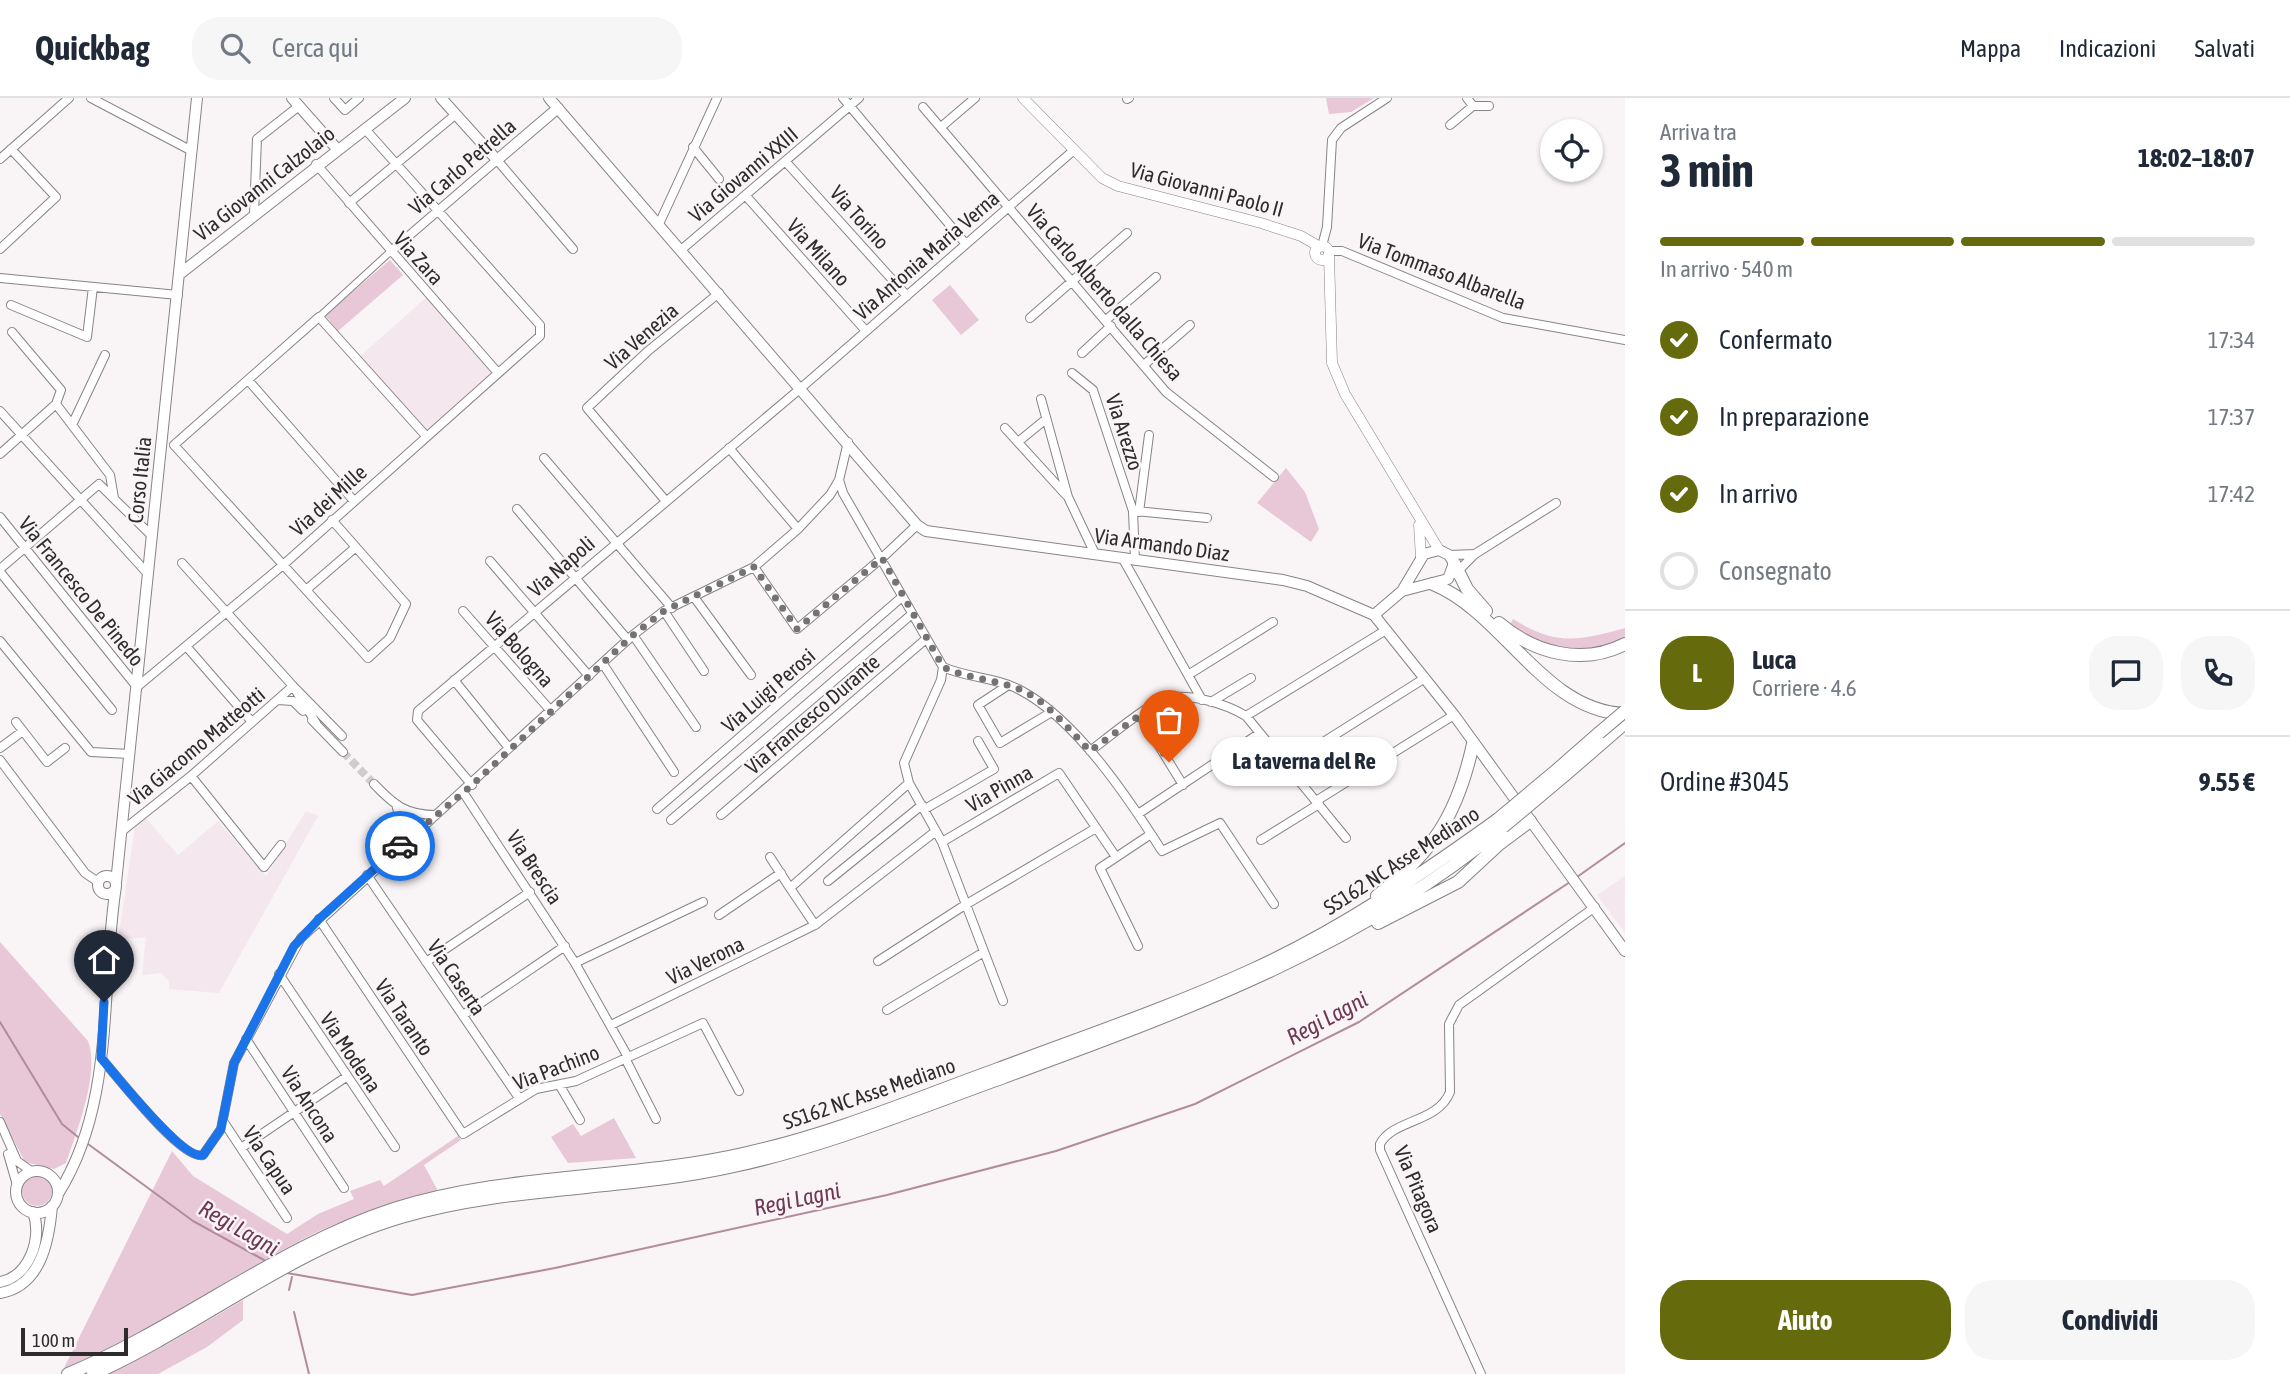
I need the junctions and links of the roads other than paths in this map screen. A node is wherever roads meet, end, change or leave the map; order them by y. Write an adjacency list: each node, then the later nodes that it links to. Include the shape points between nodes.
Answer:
1 (69, 98): 15 (street)
2 (91, 98): 30 (street)
3 (197, 98): 30 (main road, Corso Italia)
4 (334, 98): 5 (street, via 345,110)
5 (359, 98)
6 (405, 98): 25 (main road, Via Giovanni Calzolaio)
7 (441, 98): 22 (main road)
8 (549, 98): 21 (main road)
9 (717, 98): 26 (street)
10 (842, 98): 19 (street)
11 (859, 98): 19 (street, Via Giovanni XXIII)
12 (975, 98): 24 (street)
13 (1023, 98): 29 (street, Via Giovanni Paolo II)
14 (1387, 98): 48 (street, via 1341,128 1332,140)
15 (58, 102): 27 (street)
16 (296, 102): 28 (main road); 41 (street, via 257,139)
17 (1470, 102): 18 (street); 23 (street)
18 (1489, 106)
19 (849, 107): 33 (street, Via Giovanni XXIII); 44 (street)
20 (923, 107): 24 (street, Via Carlo Alberto dalla Chiesa)
21 (558, 108): 32 (main road, Via Carlo Petrella); 42 (main road)
22 (455, 115): 32 (main road); 35 (street)
23 (1450, 125)
24 (941, 127): 39 (street, Via Carlo Alberto dalla Chiesa)
25 (365, 129): 28 (main road, Via Giovanni Calzolaio); 35 (street)
26 (693, 147): 36 (street); 42 (street)
27 (11, 149): 31 (street); 45 (street, via 56,197)
28 (337, 149): 34 (main road, Via Giovanni Calzolaio)
29 (1074, 150): 39 (street, Via Antonia Maria Verna); 48 (street, Via Giovanni Paolo II, via 1102,178 1118,186 1289,232)
30 (192, 151): 50 (main road, Corso Italia)
31 (0, 159)
32 (497, 160): 40 (street, Via Carlo Petrella); 46 (street)
33 (786, 162): 37 (street, Via Giovanni XXIII); 57 (street, Via Torino)
34 (316, 164): 38 (street, Via Zara); 41 (main road, Via Giovanni Calzolaio)
35 (396, 164): 38 (street); 40 (street)
36 (719, 178)
37 (746, 196): 47 (street, Via Giovanni XXIII); 63 (street, Via Milano)
38 (349, 203): 49 (street, Via Zara)
39 (1008, 206): 44 (street, Via Antonia Maria Verna); 53 (street, Via Carlo Alberto dalla Chiesa)
40 (438, 211): 49 (street, Via Carlo Petrella); 69 (street, Via dei Mille, via 540,325 540,336)
41 (254, 214): 50 (main road, Via Giovanni Calzolaio)
42 (659, 225): 47 (main road)
43 (1128, 233): 53 (street)
44 (965, 243): 57 (street, Via Antonia Maria Verna)
45 (0, 249)
46 (573, 249)
47 (681, 250): 55 (main road)
48 (1322, 252): 65 (street, Via Tommaso Albarella, via 1342,251 1503,318); 99 (street, via 1331,288 1332,363 1345,394)
49 (390, 253): 59 (street); 69 (street, Via Zara)
50 (181, 273): 56 (main road, Corso Italia)
51 (1156, 276): 61 (street)
52 (0, 278): 54 (street)
53 (1071, 282): 60 (street); 61 (street, Via Carlo Alberto dalla Chiesa)
54 (93, 287): 56 (street); 58 (street, via 88,337)
55 (719, 293): 72 (main road); 94 (street, Via Venezia, via 587,408)
56 (178, 295): 85 (main road, Corso Italia)
57 (907, 296): 63 (street, Via Antonia Maria Verna)
58 (11, 305)
59 (318, 317): 71 (street); 81 (street)
60 (1030, 318)
61 (1108, 323): 66 (street); 68 (street, Via Carlo Alberto dalla Chiesa)
62 (1190, 325): 68 (street)
63 (866, 331): 72 (street, Via Antonia Maria Verna)
64 (12, 332): 74 (street, via 61,390)
65 (1625, 340)
66 (1082, 353)
67 (105, 355): 77 (street)
68 (1145, 364): 89 (street, Via Carlo Alberto dalla Chiesa, via 1166,392)
69 (498, 373): 81 (street, Via dei Mille)
70 (1072, 373): 98 (street, Via Arezzo, via 1093,390)
71 (248, 380): 84 (street); 95 (street)
72 (801, 388): 82 (main road); 86 (street, Via Napoli)
73 (1041, 399): 76 (street)
74 (56, 404): 77 (street); 79 (street)
75 (0, 411): 79 (street)
76 (1046, 419): 83 (street); 91 (street)
77 (72, 425): 92 (street, via 110,475)
78 (1005, 428): 83 (street)
79 (22, 435): 87 (street); 93 (street)
80 (1149, 435): 98 (street, Via Arezzo)
81 (426, 436): 95 (street, Via dei Mille)
82 (848, 441): 90 (street); 103 (main road)
83 (1018, 442): 91 (street)
84 (174, 445): 85 (street); 117 (street)
85 (162, 446): 105 (main road, Corso Italia)
86 (729, 448): 94 (street, Via Napoli); 104 (street)
87 (0, 454)
88 (544, 458): 106 (street)
89 (1274, 477)
90 (839, 480): 104 (street); 112 (street)
91 (1068, 497): 110 (street)
92 (114, 498): 93 (street, via 99,484); 105 (street)
93 (82, 500): 108 (street); 121 (street)
94 (665, 500): 106 (street, Via Napoli)
95 (354, 501): 102 (street, Via dei Mille)
96 (1556, 503): 111 (street)
97 (517, 509): 122 (street)
98 (1136, 511): 101 (street); 113 (street, Via Arezzo)
99 (1416, 514): 109 (street); 115 (street, via 1422,533)
100 (0, 517): 108 (street, Via Francesco De Pinedo)
101 (1207, 519)
102 (332, 520): 107 (street); 117 (street, Via dei Mille)
103 (917, 524): 110 (main road, Via Armando Diaz, via 933,532); 112 (street)
104 (798, 529): 119 (street)
105 (152, 536): 121 (main road, Corso Italia)
106 (617, 541): 122 (street, Via Napoli); 128 (street)
107 (356, 547): 124 (street); 124 (street, via 406,604 390,638 368,658)
108 (24, 548): 120 (street); 153 (street, Via Francesco De Pinedo)
109 (1438, 550): 115 (main road, via 1429,551); 118 (main road)
110 (1095, 554): 113 (main road, Via Armando Diaz)
111 (1475, 554): 118 (street); 118 (street)
112 (882, 558): 119 (street, via 797,629); 127 (street)
113 (1129, 560): 133 (main road, Via Armando Diaz, via 1283,580); 146 (street)
114 (490, 561): 131 (street)
115 (1420, 562): 123 (main road, via 1425,579); 125 (main road)
116 (182, 563): 130 (street)
117 (282, 565): 124 (street); 130 (street, Via dei Mille)
118 (1454, 566): 123 (main road); 139 (highway, via 1479,604 1525,642 1557,654 1590,655)
119 (754, 567): 126 (street)
120 (0, 571): 157 (street)
121 (148, 573): 153 (main road, Corso Italia)
122 (576, 577): 131 (street, Via Napoli); 136 (street)
123 (1433, 583): 125 (main road); 159 (highway, via 1460,597 1566,693 1602,713)
124 (306, 590)
125 (1402, 591): 133 (main road)
126 (694, 597): 128 (street); 145 (street)
127 (902, 597): 132 (street); 193 (street, Via Luigi Perosi)
128 (668, 610): 136 (street); 144 (street)
129 (463, 611): 140 (street, Via Bologna)
130 (227, 612): 141 (street, Via dei Mille); 151 (street)
131 (534, 612): 140 (street, Via Napoli); 147 (street)
132 (912, 614): 137 (street); 197 (street)
133 (1374, 615): 135 (main road, Via Armando Diaz)
134 (1273, 622): 146 (street)
135 (1386, 629): 149 (main road, Via Armando Diaz); 163 (street)
136 (630, 638): 142 (street); 168 (street)
137 (926, 639): 143 (street); 196 (street, Via Francesco Durante)
138 (0, 641): 180 (street, via 91,752)
139 (1625, 644)
140 (494, 645): 150 (street, Via Napoli); 158 (street, Via Bologna)
141 (186, 646): 153 (street, Via dei Mille); 165 (street)
142 (603, 664): 147 (street); 183 (street)
143 (943, 667): 152 (street); 185 (street, via 904,763)
144 (705, 671)
145 (751, 675)
146 (1188, 675): 154 (street)
147 (589, 676): 158 (street)
148 (1251, 678): 156 (street)
149 (1425, 678): 162 (main road, Via Armando Diaz); 182 (street)
150 (454, 680): 177 (street); 187 (street, Via Napoli, via 418,710 416,717)
151 (293, 686): 155 (street, Via Giacomo Matteotti); 166 (street); 171 (street)
152 (1007, 686): 160 (street, via 1018,688); 160 (street, via 978,705 1000,743)
153 (137, 687): 180 (main road, Corso Italia)
154 (1202, 700): 156 (street); 161 (street, via 1166,698)
155 (275, 701): 165 (street, Via Giacomo Matteotti); 166 (street, via 293,701)
156 (1211, 702): 163 (street)
157 (112, 710)
158 (551, 711): 177 (street)
159 (1625, 712): 172 (highway, SS162 NC Asse Mediano, bridge)
160 (1050, 713): 178 (street)
161 (1140, 715): 178 (street); 188 (street)
162 (1454, 715): 174 (main road, Via Armando Diaz); 190 (street)
163 (1246, 716): 170 (street)
164 (16, 722): 169 (street)
165 (252, 722): 184 (street, Via Giacomo Matteotti)
166 (316, 723): 179 (street)
167 (1625, 723): 172 (highway, SS162 NC Asse Mediano)
168 (695, 727)
169 (23, 731): 175 (street); 176 (street, via 47,762)
170 (1260, 733): 182 (street); 188 (street)
171 (342, 736)
172 (1603, 736): 226 (highway, SS162 NC Asse Mediano, bridge, via 1458,865)
173 (978, 741): 191 (street, via 993,769)
174 (1473, 744): 198 (main road, Via Armando Diaz); 226 (highway, via 1463,788 1445,825 1420,856)
175 (0, 748)
176 (65, 748)
177 (509, 748): 187 (street)
178 (1090, 751): 194 (street)
179 (343, 752)
180 (130, 754): 200 (main road, Corso Italia)
181 (0, 760): 214 (street, via 85,873)
182 (1287, 765): 190 (street)
183 (674, 772)
184 (191, 776): 200 (street, Via Giacomo Matteotti); 206 (street, via 264,866)
185 (909, 783): 191 (street); 216 (street)
186 (374, 784): 192 (street)
187 (472, 785): 189 (street)
188 (1183, 785): 194 (street)
189 (463, 792): 195 (street); 217 (street, Via Brescia)
190 (1318, 802): 203 (street); 204 (street)
191 (923, 807): 201 (street); 213 (street)
192 (397, 808): 195 (street); 207 (street, via 402,826)
193 (657, 809)
194 (1138, 814): 202 (street)
195 (436, 815): 207 (street)
196 (721, 815)
197 (671, 820)
198 (1530, 821): 221 (main road, Via Armando Diaz); 226 (highway, via 1435,896)
199 (1096, 828): 205 (street, Via Pinna, via 1059,774); 209 (street, Via Pinna); 220 (street)
200 (122, 831): 210 (main road, Corso Italia)
201 (936, 831): 205 (street); 225 (street, Via Verona)
202 (1151, 834): 209 (street); 219 (street, via 1162,851 1220,823)
203 (1346, 838)
204 (1261, 840)
205 (942, 842): 220 (street)
206 (281, 845)
207 (397, 848): 212 (street)
208 (770, 857): 211 (street)
209 (1116, 857): 228 (street, via 1100,867)
210 (116, 865): 214 (main road); 215 (main road, Corso Italia)
211 (781, 873): 216 (street); 222 (street, Via Verona)
212 (367, 875): 224 (street); 232 (street, Via Caserta)
213 (828, 881)
214 (101, 883): 215 (main road, via 113,878); 215 (main road, via 108,894); 223 (main road, Corso Italia)
215 (116, 885): 223 (main road, Corso Italia)
216 (790, 888): 225 (street)
217 (530, 892): 227 (street, Via Brescia); 232 (street)
218 (703, 902): 233 (street)
219 (1274, 904)
220 (965, 905): 230 (street); 231 (street)
221 (1595, 907): 229 (main road, Via Armando Diaz); 267 (street, Via Pitagora, via 1459,1005 1449,1024 1450,1092 1446,1102 1380,1144)
222 (719, 915)
223 (110, 919): 240 (main road, Corso Italia)
224 (319, 919): 234 (street, via 294,946); 251 (street, Via Taranto)
225 (815, 925): 238 (street, Via Verona)
226 (1319, 942): 265 (highway, SS162 NC Asse Mediano, via 1157,1009 815,1135 690,1166 453,1194 388,1211)
227 (565, 946): 233 (street, Via Brescia); 237 (street)
228 (1138, 946)
229 (1625, 951)
230 (984, 952): 235 (street); 236 (street)
231 (878, 961)
232 (426, 962): 237 (street, Via Caserta)
233 (575, 963): 238 (street, Via Brescia)
234 (279, 974): 239 (street); 242 (street, Via Modena)
235 (1003, 1001)
236 (887, 1010)
237 (463, 1015): 245 (street, Via Caserta)
238 (611, 1025): 241 (street, Via Brescia)
239 (246, 1039): 246 (street, Via Ancona); 249 (street, via 228,1082)
240 (101, 1058): 249 (street, via 174,1141 191,1154 197,1157 207,1151); 254 (main road, Corso Italia, via 99,1088)
241 (626, 1058): 243 (street, Via Pachino); 244 (street, Via Pachino, via 703,1023); 247 (street, Via Brescia)
242 (346, 1077): 246 (street); 252 (street, Via Modena)
243 (560, 1086): 245 (street, Via Pachino, via 536,1089); 248 (street)
244 (738, 1091)
245 (519, 1098): 251 (street, Via Pachino)
246 (294, 1112): 253 (street); 258 (street, Via Ancona)
247 (656, 1119)
248 (580, 1120)
249 (223, 1121): 253 (street, Via Capua)
250 (1, 1125): 255 (street, via 17,1161); 257 (street)
251 (463, 1134)
252 (396, 1147)
253 (241, 1148): 262 (street, Via Capua)
254 (73, 1165): 256 (main road); 259 (main road, Corso Italia)
255 (31, 1171): 256 (main road); 257 (main road)
256 (51, 1175): 259 (main road)
257 (17, 1185): 261 (main road, via 17,1199)
258 (344, 1188)
259 (58, 1194): 260 (main road, Corso Italia)
260 (52, 1206): 261 (main road); 264 (main road, Corso Italia, via 51,1231 31,1277 18,1289)
261 (33, 1212): 263 (main road, via 38,1231 30,1255 15,1278)
262 (287, 1218)
263 (0, 1282)
264 (0, 1293)
265 (95, 1368): 266 (highway, SS162 NC Asse Mediano)
266 (68, 1374)
267 (1481, 1374)

